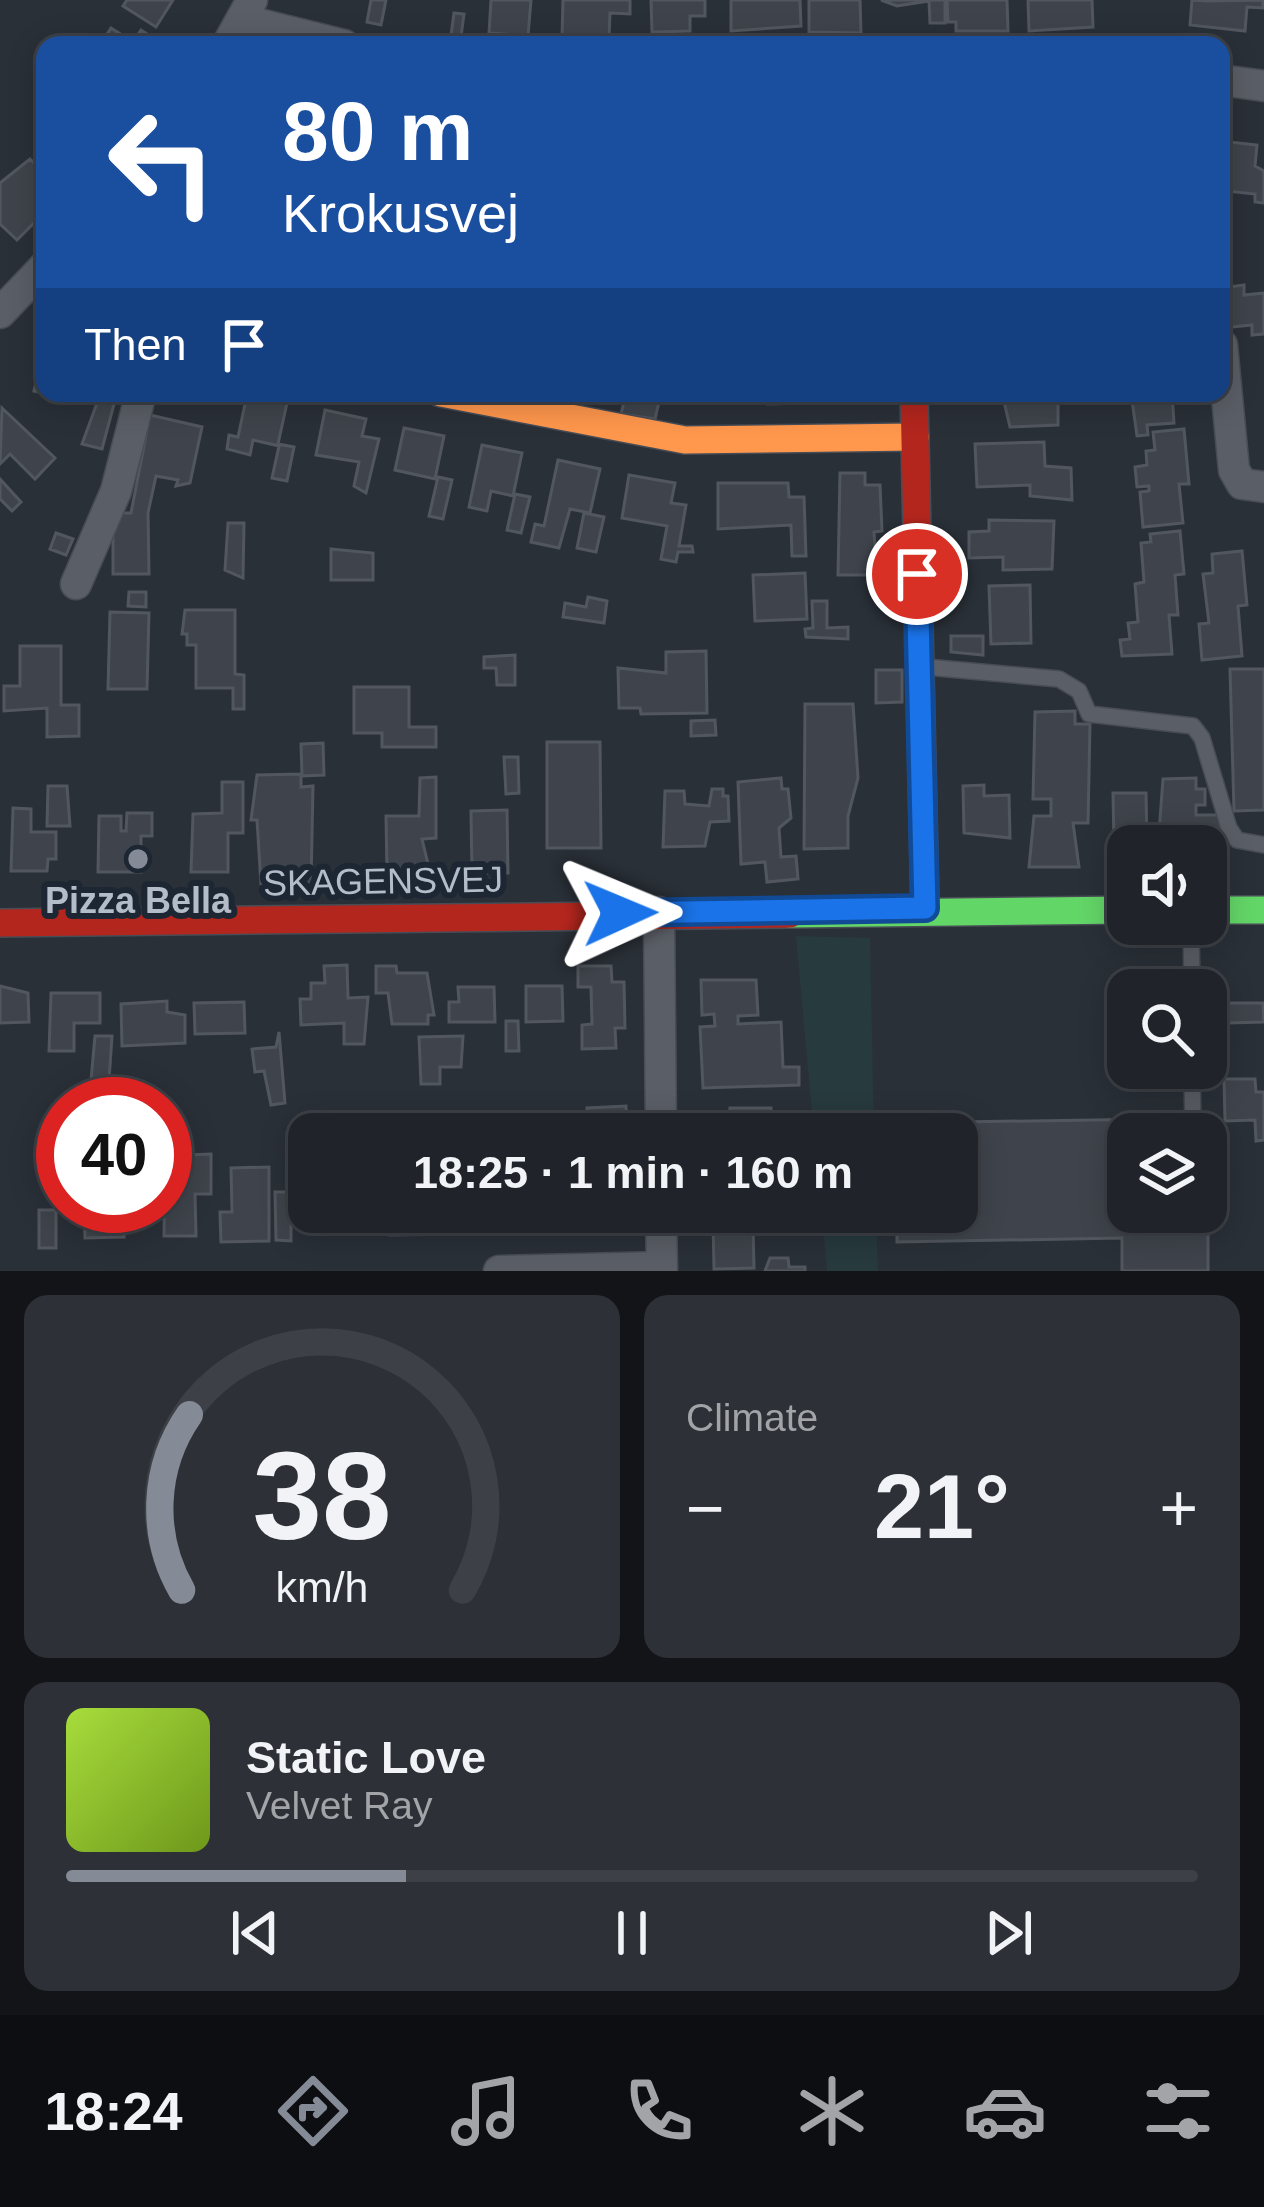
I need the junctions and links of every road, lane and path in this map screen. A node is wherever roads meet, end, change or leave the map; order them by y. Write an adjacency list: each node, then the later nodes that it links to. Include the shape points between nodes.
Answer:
1 (240, 22): 2 (street)
2 (303, 36)
3 (1230, 81): 4 (street)
4 (1264, 86)
5 (36, 279): 6 (street)
6 (0, 313)
7 (139, 402): 13 (street, via 116,491)
8 (488, 402): 11 (street, via 685,440)
9 (914, 402): 11 (street)
10 (1227, 402): 12 (street, via 1234,470 1242,484)
11 (914, 437): 14 (street)
12 (1264, 487)
13 (76, 584)
14 (919, 666): 15 (lane, via 1059,679 1079,692 1089,715 1193,726 1229,828 1237,841); 16 (street)
15 (1264, 845)
16 (925, 908): 17 (street, SKAGENSVEJ); 20 (street, SKAGENSVEJ)
17 (1107, 910)
18 (1227, 910): 19 (street)
19 (1264, 910)
20 (659, 913): 21 (street, SKAGENSVEJ); 22 (street)
21 (0, 923)
22 (661, 1113)
23 (662, 1233): 24 (street)
24 (662, 1269): 25 (street)
25 (500, 1271)

